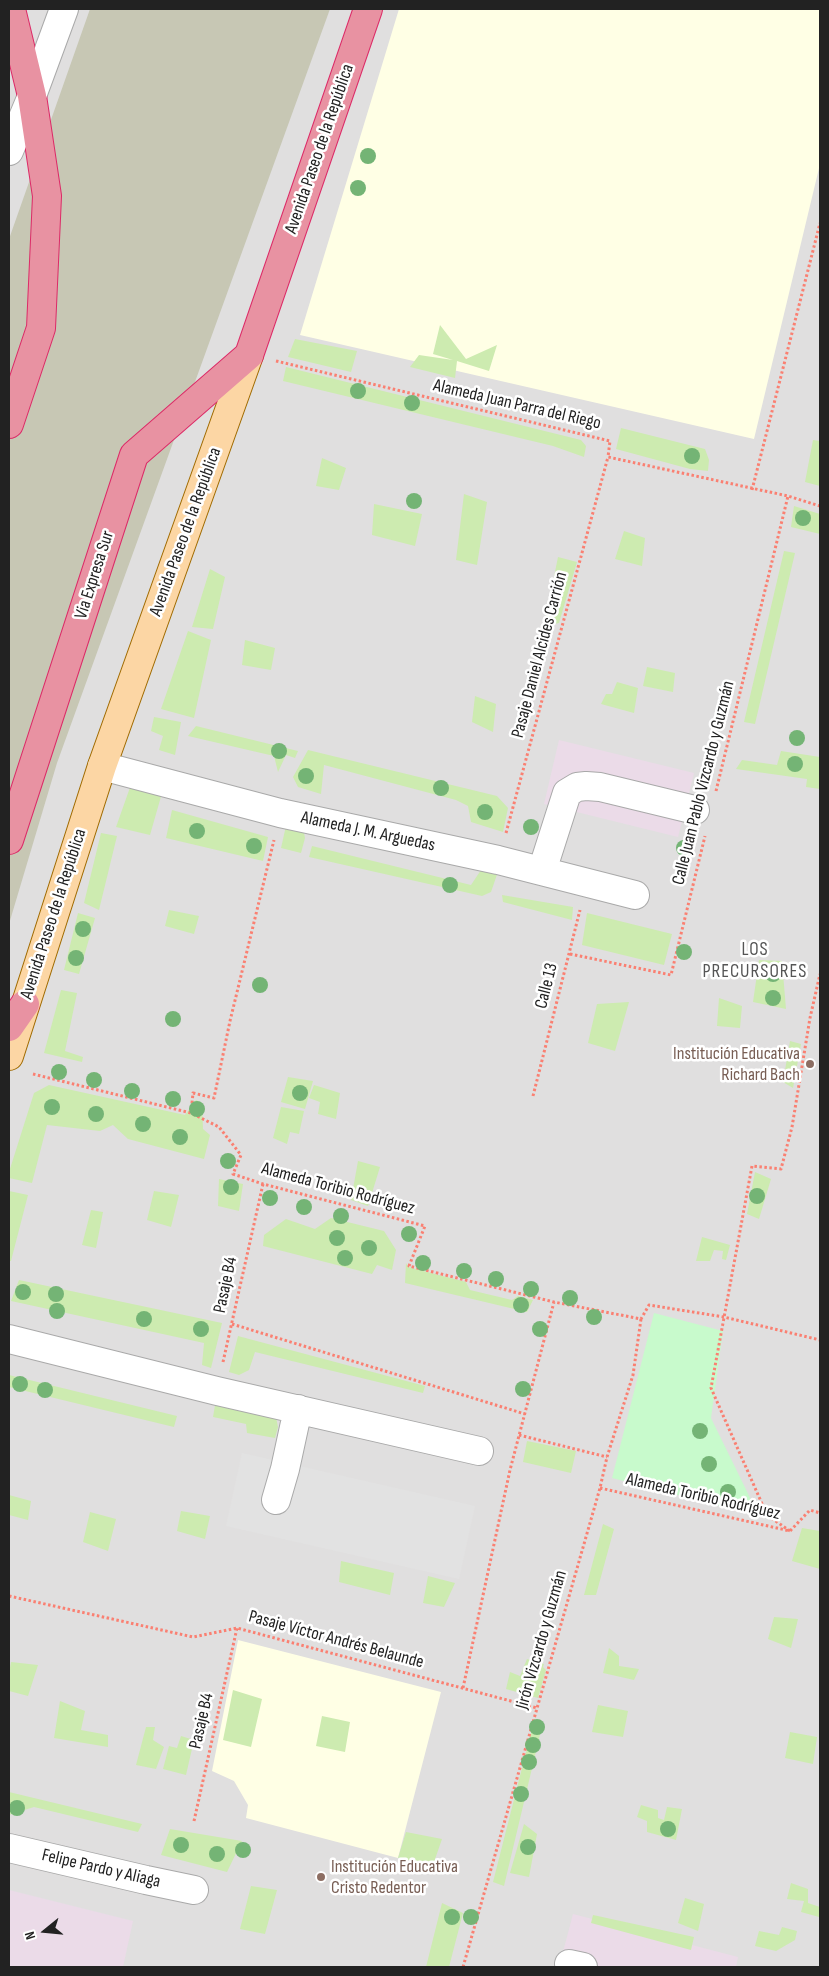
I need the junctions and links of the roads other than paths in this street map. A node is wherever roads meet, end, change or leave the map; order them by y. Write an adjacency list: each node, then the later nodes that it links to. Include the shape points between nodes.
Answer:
1 (11, 9): 5 (highway)
2 (64, 9): 5 (street)
3 (368, 9): 7 (highway, Avenida Paseo de la República)
4 (9, 59): 5 (main road)
5 (32, 96): 6 (street); 8 (highway, via 46,196 42,328)
6 (9, 151)
7 (249, 355): 9 (main road, Avenida Paseo de la República); 11 (highway, Via Expresa Sur, via 134,455)
8 (9, 424)
9 (102, 766): 12 (street, Alameda J. M. Arguedas, via 280,813); 14 (main road, Avenida Paseo de la República)
10 (706, 812): 12 (street, via 600,788 577,787 567,793)
11 (9, 840)
12 (542, 871): 13 (street, Alameda J. M. Arguedas)
13 (635, 895)
14 (26, 1004): 15 (highway); 16 (main road, Avenida Paseo de la República)
15 (9, 1027)
16 (9, 1056)
17 (9, 1339): 18 (street)
18 (298, 1409): 19 (street); 20 (street)
19 (479, 1451)
20 (276, 1500)
21 (9, 1848): 22 (street, Felipe Pardo y Aliaga)
22 (194, 1890)

